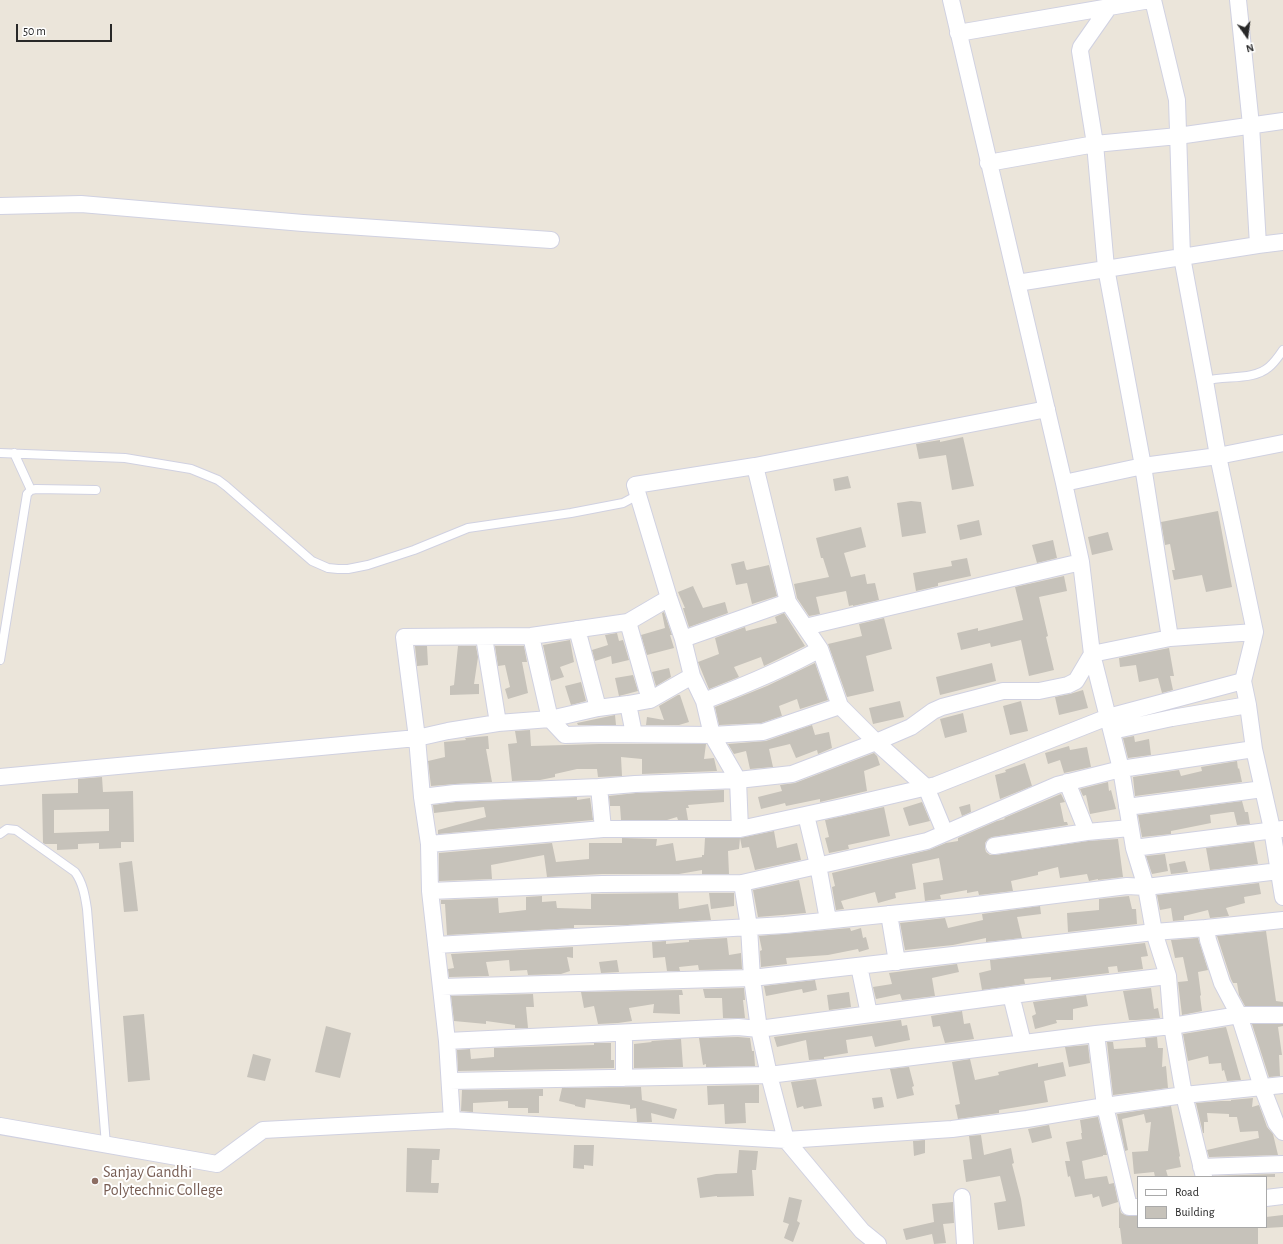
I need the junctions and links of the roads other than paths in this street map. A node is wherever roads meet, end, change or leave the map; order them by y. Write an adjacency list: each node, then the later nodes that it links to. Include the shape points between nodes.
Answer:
1 (950, 0): 5 (street)
2 (1151, 0): 4 (street); 8 (street, via 1177,100)
3 (1238, 0): 7 (street)
4 (1109, 7): 5 (street); 9 (street, via 1080,51)
5 (958, 33): 10 (street)
6 (1283, 121): 7 (street)
7 (1251, 125): 8 (street); 14 (street)
8 (1178, 136): 9 (street); 15 (street)
9 (1095, 144): 10 (street); 16 (street)
10 (988, 163): 17 (street)
11 (0, 206): 12 (street, via 81,204)
12 (551, 240)
13 (1283, 242): 14 (street)
14 (1258, 245): 15 (street)
15 (1182, 256): 16 (street); 19 (street)
16 (1106, 268): 17 (street); 26 (street)
17 (1017, 283): 20 (street)
18 (1283, 350): 19 (lane, via 1268,368 1258,374)
19 (1206, 381): 24 (street)
20 (1047, 409): 25 (street); 27 (street)
21 (1283, 443): 24 (street)
22 (0, 453): 23 (lane)
23 (14, 453): 28 (lane); 30 (lane, via 125,458 191,469 226,486 312,561 338,569 368,566 468,528 623,503)
24 (1218, 456): 26 (street); 37 (street)
25 (755, 466): 30 (street, via 635,485); 33 (street)
26 (1143, 466): 27 (street); 40 (street)
27 (1064, 483): 31 (street)
28 (31, 490): 29 (lane); 44 (lane, via 28,494)
29 (96, 490)
30 (638, 495): 32 (street)
31 (1081, 562): 35 (street); 43 (street)
32 (669, 598): 34 (street); 41 (street)
33 (788, 602): 35 (street); 41 (street)
34 (628, 622): 36 (street); 47 (street)
35 (805, 627): 42 (street)
36 (577, 629): 38 (street); 52 (street)
37 (1255, 632): 40 (street); 46 (street)
38 (531, 636): 39 (street); 53 (street)
39 (484, 637): 54 (street); 58 (street, via 404,637)
40 (1170, 638): 43 (street)
41 (683, 639): 45 (street)
42 (820, 649): 48 (street); 51 (street)
43 (1092, 654): 55 (street); 59 (street, via 1076,681 1068,685 1039,690 1004,691 942,707 917,724)
44 (0, 660)
45 (692, 676): 47 (street); 48 (street)
46 (1243, 681): 50 (street); 55 (street)
47 (650, 700): 49 (street)
48 (704, 701): 57 (street)
49 (628, 704): 52 (street); 56 (street)
50 (1248, 705): 55 (street, via 1172,718); 60 (street)
51 (840, 706): 57 (street, via 763,732); 59 (street)
52 (598, 708): 53 (street)
53 (550, 719): 54 (street); 56 (street, via 565,735)
54 (498, 723): 58 (street)
55 (1110, 724): 61 (street); 66 (street)
56 (634, 734): 57 (street)
57 (712, 735): 63 (street)
58 (417, 738): 62 (street); 68 (street)
59 (876, 742): 63 (street, via 792,774); 66 (street)
60 (1254, 750): 61 (street); 67 (street)
61 (1121, 769): 64 (street); 69 (street)
62 (0, 777)
63 (738, 780): 65 (street); 74 (street)
64 (1067, 782): 75 (street); 76 (street)
65 (599, 787): 68 (street, via 455,793); 72 (street)
66 (926, 787): 70 (street); 76 (street)
67 (1263, 789): 69 (street); 73 (street)
68 (422, 797): 78 (street)
69 (1127, 807): 71 (street)
70 (806, 815): 74 (street); 81 (street)
71 (1130, 828): 75 (street); 80 (street)
72 (603, 829): 74 (street); 78 (street)
73 (1277, 829): 80 (street); 82 (street)
74 (740, 830)
75 (1087, 832): 79 (street)
76 (945, 833): 81 (street, via 927,841)
77 (0, 834): 120 (lane, via 7,829 16,830 75,872 83,887 87,909)
78 (429, 844): 85 (street)
79 (994, 846)
80 (1134, 848): 84 (street)
81 (818, 865): 83 (street); 88 (street)
82 (1279, 871): 84 (street); 86 (street)
83 (742, 883): 85 (street, via 602,884); 90 (street)
84 (1146, 887): 87 (street, via 1127,886); 92 (street)
85 (430, 891): 93 (street)
86 (1283, 897)
87 (889, 914): 88 (street); 94 (street)
88 (828, 920): 90 (street)
89 (1283, 920): 91 (street)
90 (749, 927): 93 (street); 97 (street)
91 (1206, 928): 92 (street); 101 (street, via 1222,983)
92 (1154, 932): 94 (street); 96 (street)
93 (436, 945): 98 (street)
94 (897, 962): 95 (street)
95 (859, 966): 97 (street); 100 (street)
96 (1168, 976): 99 (street); 103 (street)
97 (752, 978): 98 (street); 104 (street)
98 (441, 987): 107 (street)
99 (1011, 995): 100 (street); 108 (street)
100 (868, 1014): 104 (street)
101 (1239, 1015): 102 (street); 103 (street); 113 (street)
102 (1283, 1015)
103 (1172, 1026): 106 (street); 114 (street)
104 (759, 1029): 105 (street, via 738,1027); 109 (street)
105 (624, 1033): 107 (street); 110 (street)
106 (1096, 1034): 108 (street); 115 (street)
107 (446, 1041): 111 (street)
108 (1023, 1043): 109 (street)
109 (769, 1075): 110 (street); 119 (street)
110 (624, 1078): 111 (street)
111 (450, 1081): 116 (street)
112 (1283, 1085): 113 (street)
113 (1262, 1086): 114 (street); 118 (street, via 1276,1123)
114 (1184, 1095): 115 (street); 122 (street)
115 (1105, 1106): 119 (street, via 952,1128); 126 (street, via 1129,1208)
116 (452, 1120): 119 (street); 120 (street, via 263,1130 217,1164)
117 (0, 1126): 120 (street)
118 (1283, 1132)
119 (786, 1140): 127 (street, via 862,1231)
120 (106, 1145)
121 (1283, 1164): 122 (street)
122 (1203, 1172)
123 (1283, 1196): 125 (street)
124 (962, 1197): 128 (street)
125 (1267, 1198)
126 (1137, 1207)
127 (878, 1244)
128 (965, 1244)

